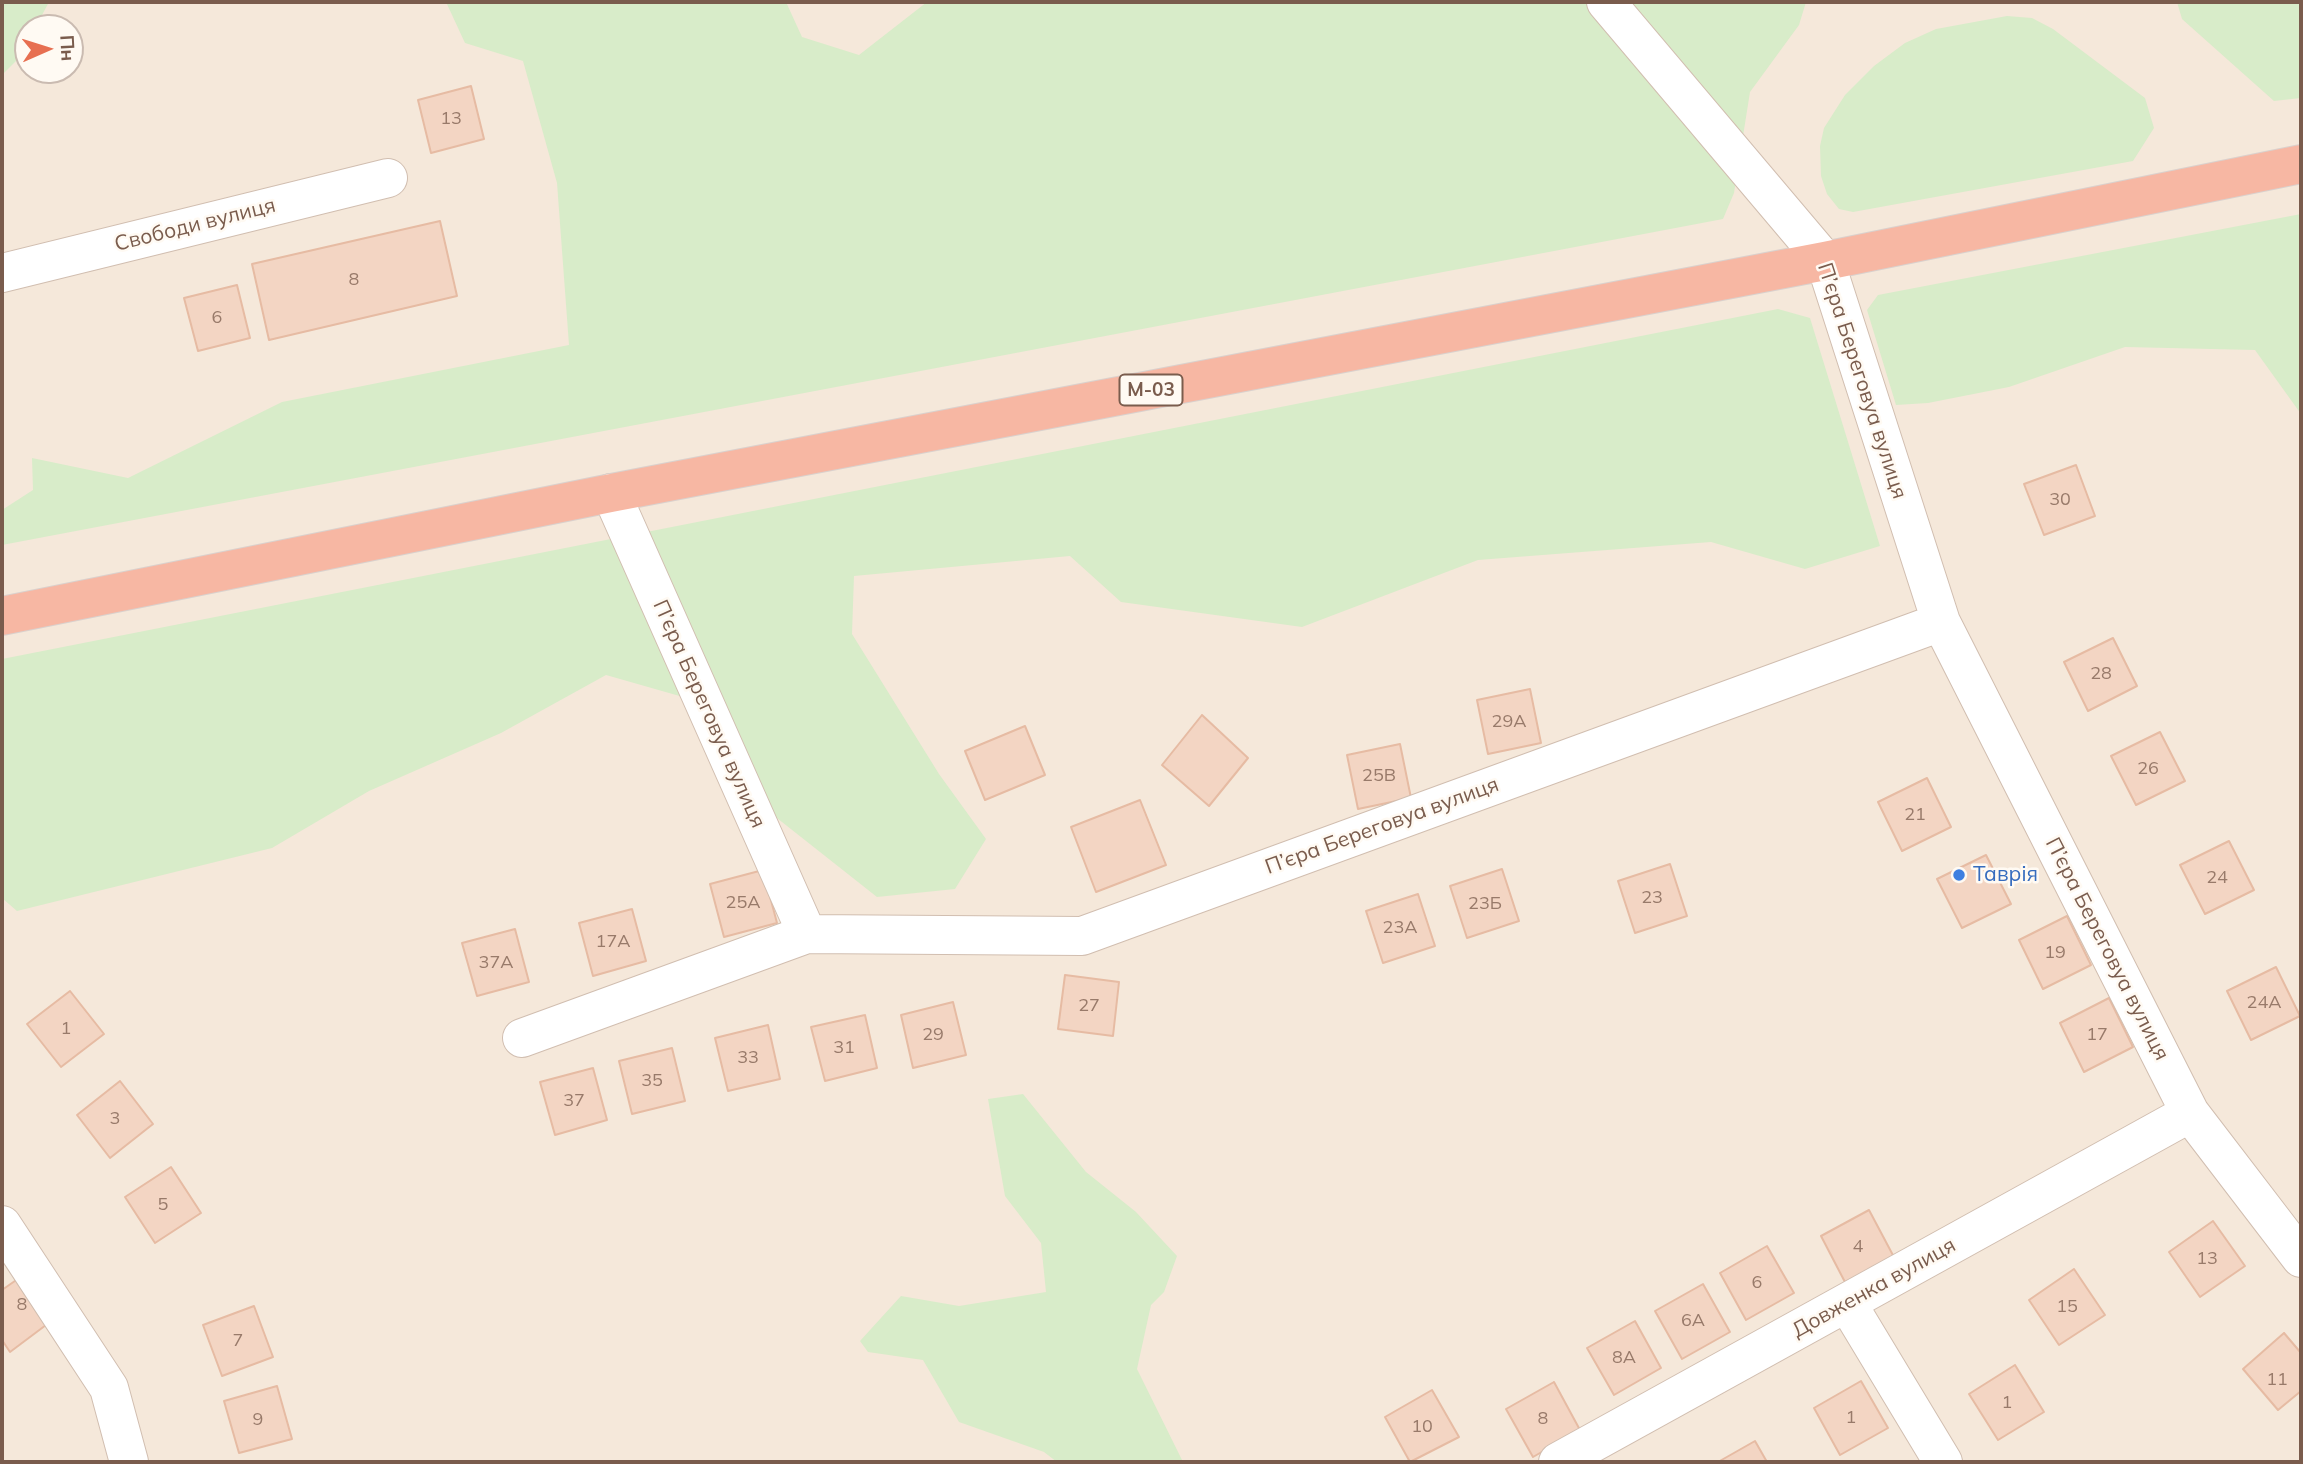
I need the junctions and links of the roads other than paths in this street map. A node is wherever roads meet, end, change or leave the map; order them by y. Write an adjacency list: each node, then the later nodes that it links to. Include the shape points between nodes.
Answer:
1 (1606, 2): 4 (street, П’єра Береговуа вулиця)
2 (2301, 164): 4 (highway, М-03)
3 (388, 178): 5 (street, Свободи вулиця)
4 (1825, 261): 6 (highway, М-03); 8 (street, П’єра Береговуа вулиця)
5 (2, 273)
6 (611, 494): 7 (highway, М-03); 9 (street, П’єра Береговуа вулиця)
7 (2, 616)
8 (1941, 622): 9 (street, П’єра Береговуа вулиця, via 1082,936); 11 (street, П’єра Береговуа вулиця)
9 (807, 934): 10 (street, П’єра Береговуа вулиця)
10 (522, 1038)
11 (2190, 1113): 13 (street, П’єра Береговуа вулиця); 14 (street, Довженка вулиця)
12 (2, 1225): 15 (street, via 110,1388)
13 (2301, 1258)
14 (1847, 1303): 16 (street, Довженка вулиця); 17 (street)
15 (129, 1462)
16 (1558, 1462)
17 (1943, 1462)

